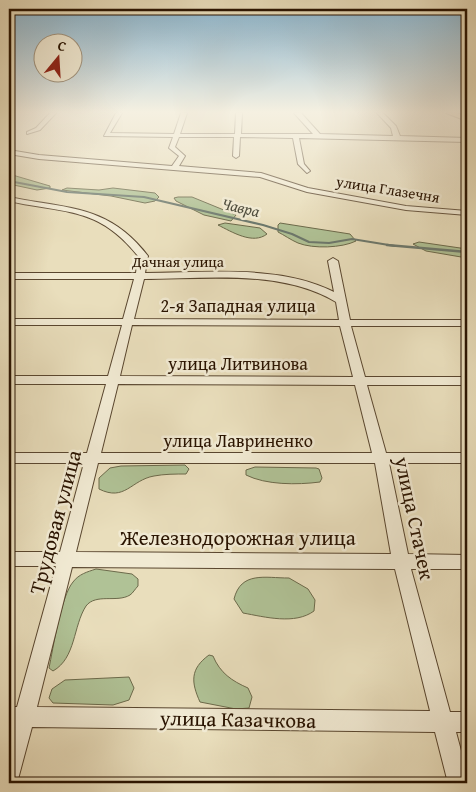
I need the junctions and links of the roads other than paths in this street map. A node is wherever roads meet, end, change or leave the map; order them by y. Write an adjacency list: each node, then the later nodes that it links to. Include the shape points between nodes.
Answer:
1 (175, 150): 6 (street, via 182,156)
2 (236, 150): 5 (street)
3 (298, 150): 7 (street, via 301,164)
4 (9, 152): 6 (street, улица Глазечня)
5 (236, 156)
6 (176, 167): 9 (street, улица Глазечня, via 261,175 307,190 406,208)
7 (307, 171)
8 (9, 199): 12 (street, Трудовая улица, via 87,213 113,224 133,242 142,256)
9 (467, 213)
10 (333, 261): 13 (street, улица Стачек)
11 (9, 276): 12 (street, Дачная улица)
12 (140, 276): 13 (street, Дачная улица, via 287,278 323,289); 15 (street, Трудовая улица)
13 (341, 301): 16 (street, улица Стачек)
14 (9, 322): 15 (street, 2-я Западная улица)
15 (128, 322): 16 (street, 2-я Западная улица); 20 (street, Трудовая улица)
16 (345, 323): 17 (street, 2-я Западная улица); 19 (street, улица Стачек)
17 (467, 324)
18 (9, 380): 20 (street, улица Литвинова)
19 (361, 380): 20 (street, улица Литвинова); 21 (street, улица Литвинова); 25 (street, улица Стачек)
20 (113, 381): 23 (street, Трудовая улица)
21 (467, 381)
22 (9, 458): 23 (street, улица Лавриненко)
23 (93, 458): 25 (street, улица Лавриненко); 27 (street, Трудовая улица)
24 (467, 458): 25 (street, улица Лавриненко)
25 (381, 459): 28 (street, улица Стачек)
26 (9, 558): 27 (street, Железнодорожная улица)
27 (68, 559): 28 (street, Железнодорожная улица); 30 (street, Трудовая улица)
28 (401, 561): 29 (street, Железнодорожная улица); 31 (street, улица Стачек)
29 (467, 562)
30 (17, 717): 31 (street, улица Казачкова); 33 (street, Трудовая улица)
31 (444, 721): 32 (street, улица Казачкова); 34 (street, улица Стачек)
32 (467, 722)
33 (9, 777)
34 (459, 783)

